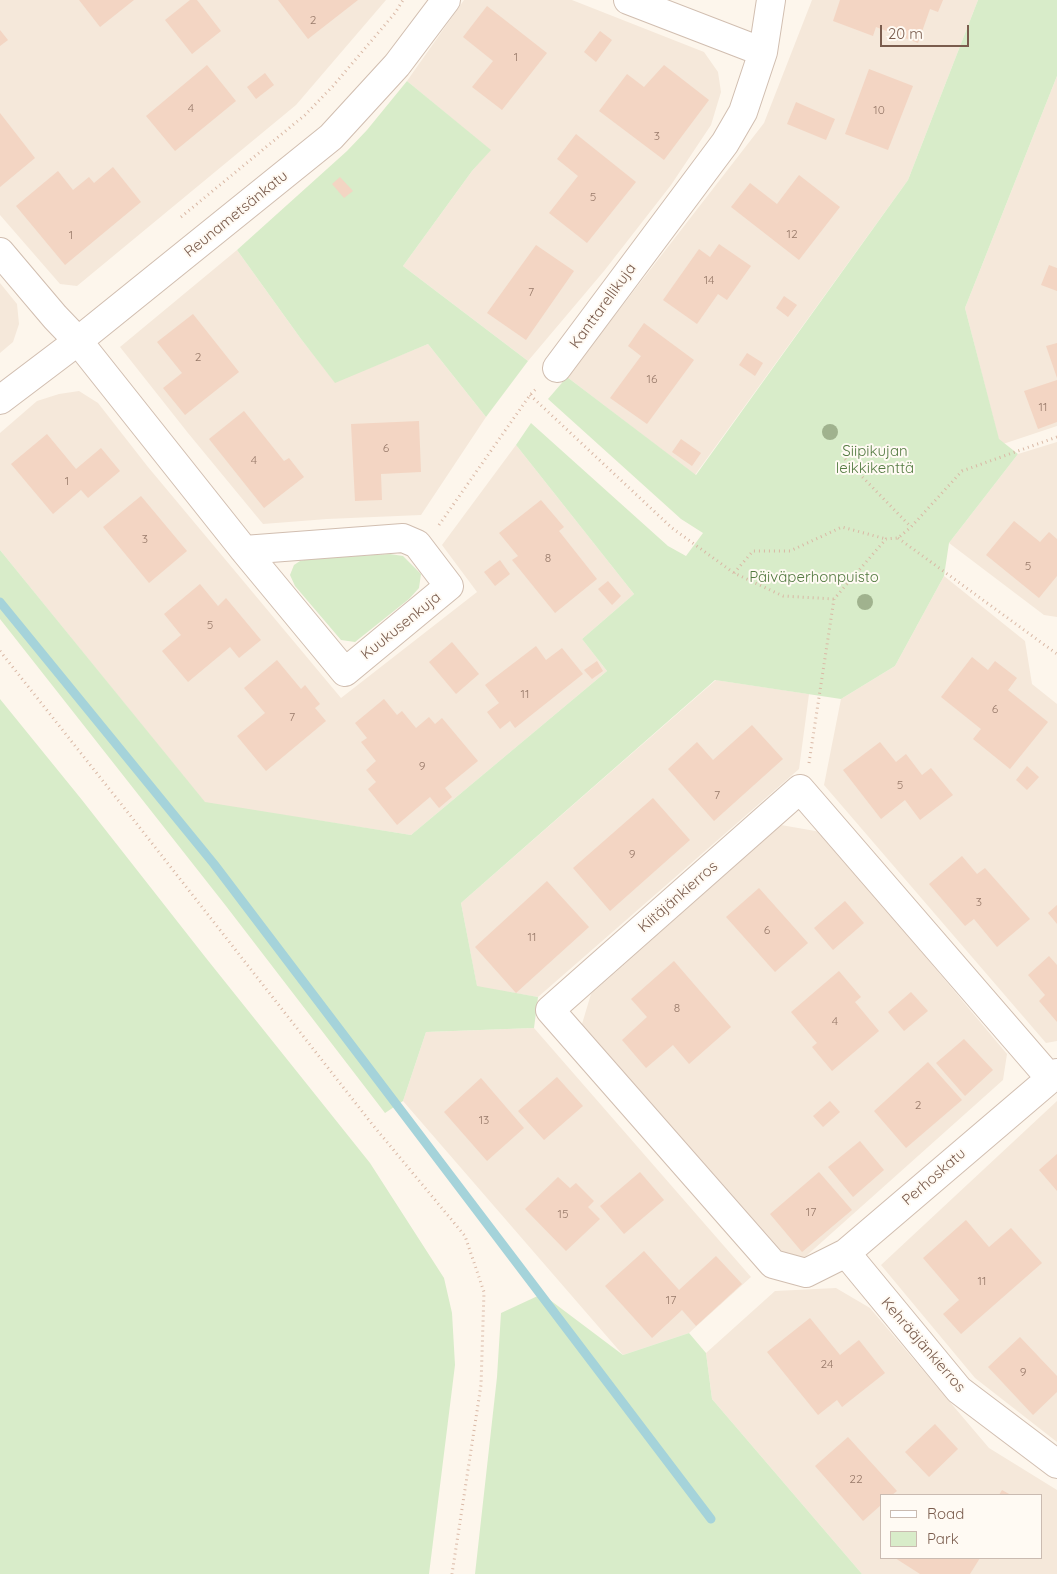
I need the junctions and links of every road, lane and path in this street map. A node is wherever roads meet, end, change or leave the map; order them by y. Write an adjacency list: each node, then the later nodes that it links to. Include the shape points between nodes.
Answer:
1 (403, 0): 6 (path, via 333,86 305,114)
2 (446, 0): 8 (street, Reunametsänkatu, via 397,65 331,137)
3 (628, 0): 5 (street)
4 (771, 0): 5 (street, Kanttarellikuja)
5 (763, 52): 9 (street, Kanttarellikuja, via 743,112 725,142)
6 (177, 221)
7 (0, 252): 8 (street, Kuukusenkuja)
8 (78, 341): 11 (street, Reunametsänkatu); 18 (street, Kuukusenkuja)
9 (557, 368): 10 (path)
10 (530, 395): 17 (path, via 436,530); 19 (path, via 672,528)
11 (0, 400)
12 (1057, 438): 14 (path, via 962,471)
13 (845, 459): 14 (path)
14 (911, 527): 15 (path)
15 (898, 538): 16 (path); 22 (path)
16 (886, 540): 19 (path, via 842,527 790,551 753,551); 20 (path)
17 (417, 544): 18 (street, via 403,538); 18 (street, Kuukusenkuja, via 449,586 345,672)
18 (244, 550)
19 (734, 573): 20 (path, via 783,596)
20 (834, 599): 23 (path, via 809,766)
21 (0, 651): 28 (path, via 464,1236 484,1292 481,1376)
22 (1057, 654)
23 (800, 790): 24 (street); 26 (street, Kiitäjänkierros, via 550,1010 772,1264)
24 (1053, 1075): 25 (street, Perhoskatu)
25 (846, 1253): 26 (street, Perhoskatu); 27 (street, Kehrääjänkierros, via 959,1390)
26 (806, 1273)
27 (1057, 1464)
28 (452, 1574)

